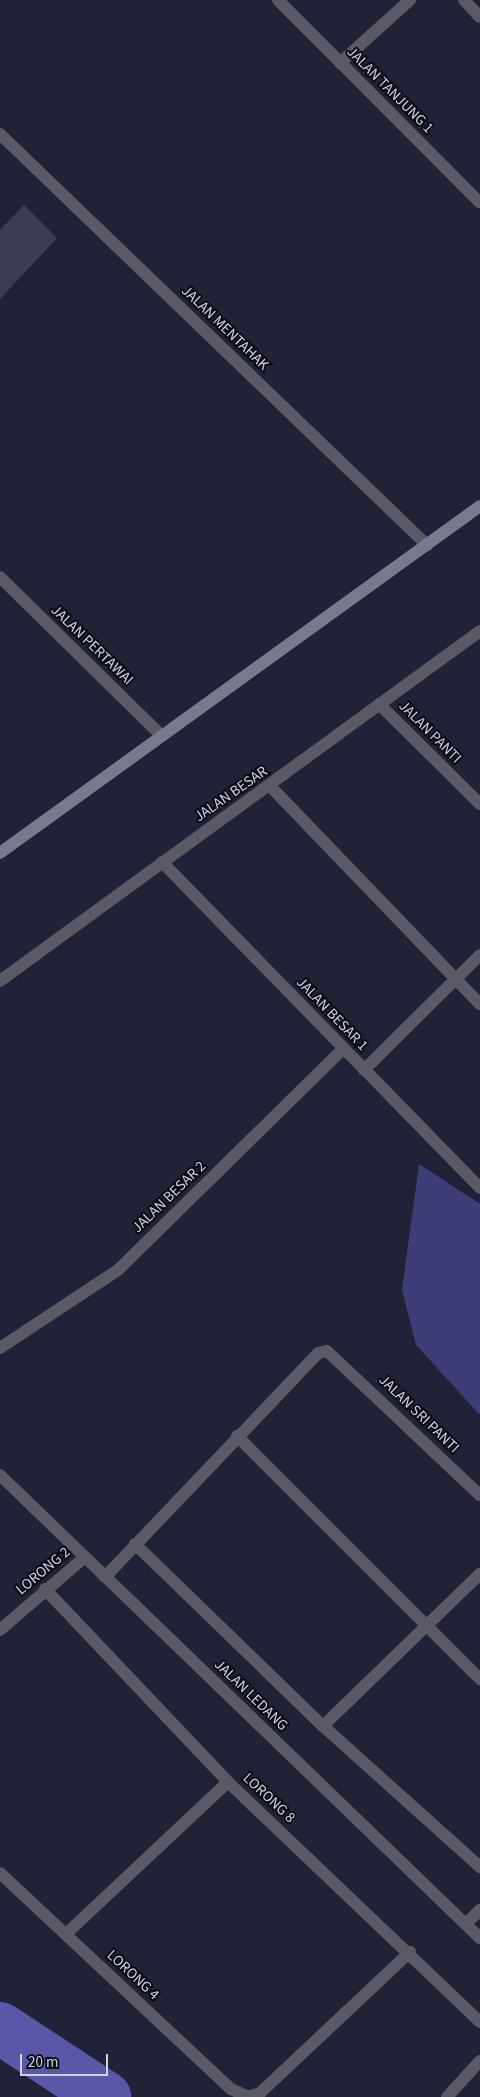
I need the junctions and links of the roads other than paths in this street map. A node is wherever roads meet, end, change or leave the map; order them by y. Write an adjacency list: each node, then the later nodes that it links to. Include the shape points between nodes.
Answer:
1 (278, 0): 5 (street, JALAN TANJUNG 1)
2 (410, 0): 5 (street)
3 (464, 0): 4 (street)
4 (480, 16)
5 (340, 63): 7 (street, JALAN TANJUNG 1)
6 (0, 134): 9 (street, JALAN MENTAHAK)
7 (480, 203)
8 (480, 506): 9 (street)
9 (427, 545): 13 (street)
10 (0, 577): 13 (street, JALAN PERTAWAI)
11 (480, 631): 12 (street, JALAN BESAR)
12 (379, 704): 14 (street, JALAN BESAR); 15 (street, JALAN PANTI)
13 (162, 736): 16 (street)
14 (270, 786): 17 (street, JALAN BESAR); 19 (street)
15 (480, 804)
16 (0, 853)
17 (162, 862): 20 (street, JALAN BESAR); 22 (street, JALAN BESAR 1)
18 (480, 955): 19 (street)
19 (455, 980): 21 (street); 23 (street)
20 (0, 982)
21 (480, 1004)
22 (343, 1049): 23 (street, JALAN BESAR 1); 25 (street, JALAN BESAR 2, via 118,1270)
23 (364, 1070): 24 (street, JALAN BESAR 1)
24 (480, 1188)
25 (0, 1348)
26 (237, 1436): 28 (street, JALAN SRI PANTI, via 318,1353 328,1351); 29 (street); 34 (street)
27 (0, 1475): 30 (street, JALAN LEDANG)
28 (480, 1495)
29 (135, 1544): 32 (street); 37 (street)
30 (85, 1557): 32 (street, JALAN LEDANG); 33 (street, LORONG 2)
31 (480, 1574): 34 (street)
32 (105, 1577): 42 (street, JALAN LEDANG)
33 (46, 1589): 35 (street, LORONG 2); 38 (street, LORONG 8)
34 (426, 1626): 36 (street); 37 (street)
35 (0, 1630)
36 (480, 1679)
37 (323, 1726): 39 (street)
38 (228, 1782): 43 (street); 45 (street, LORONG 8)
39 (480, 1867)
40 (0, 1873): 43 (street, LORONG 4)
41 (480, 1910): 42 (street)
42 (466, 1924): 44 (street, JALAN LEDANG)
43 (66, 1934): 48 (street, LORONG 4, via 231,2090)
44 (480, 1938)
45 (410, 1952): 46 (street, LORONG 8); 48 (street, LORONG 4, via 260,2093)
46 (480, 2022)
47 (480, 2061): 49 (street)
48 (248, 2097)
49 (446, 2097)

